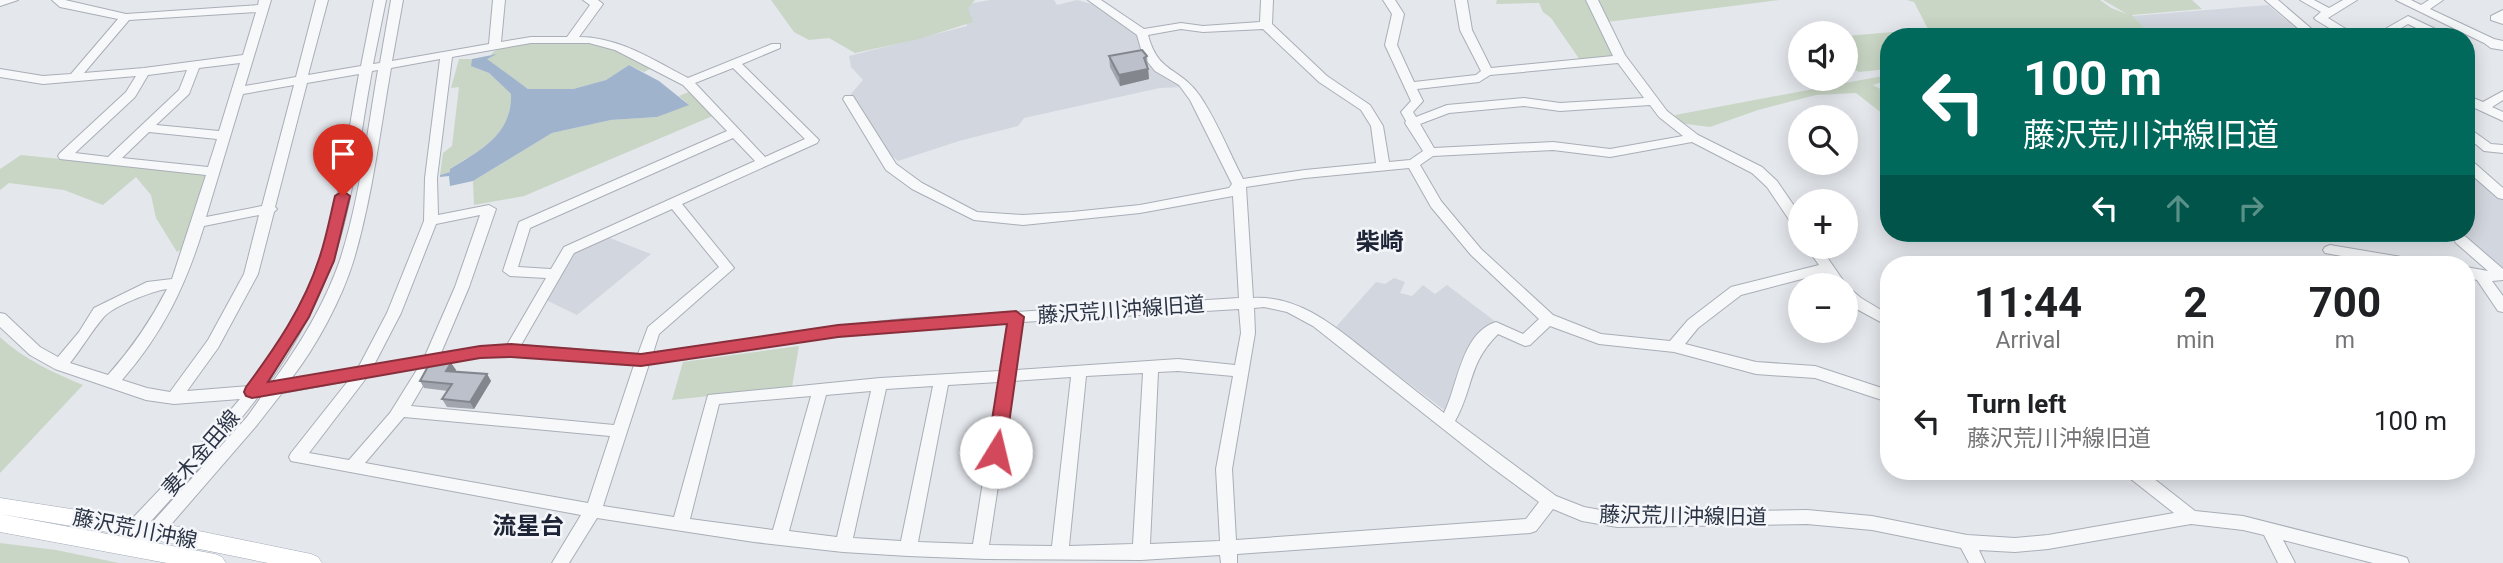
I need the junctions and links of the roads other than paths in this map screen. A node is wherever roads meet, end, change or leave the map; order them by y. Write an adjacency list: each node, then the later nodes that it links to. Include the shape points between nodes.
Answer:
1 (12, 0): 18 (street)
2 (58, 0): 24 (street)
3 (322, 0): 49 (street)
4 (380, 0): 44 (street, 妻木金田線)
5 (397, 0): 42 (street, 妻木金田線)
6 (499, 0): 36 (street)
7 (589, 0): 34 (street, via 597,5)
8 (1094, 0): 32 (street)
9 (1267, 0): 26 (street)
10 (1389, 0): 51 (street, via 1398,13 1391,45)
11 (1461, 0): 46 (street, via 1466,30)
12 (1592, 0): 40 (street)
13 (2271, 0): 27 (street)
14 (2306, 0): 22 (street)
15 (2351, 0): 22 (street)
16 (2402, 0): 21 (street)
17 (2437, 0): 21 (street)
18 (0, 2)
19 (263, 4): 20 (street); 39 (street)
20 (214, 6): 24 (street)
21 (2421, 9): 31 (street)
22 (2329, 12): 28 (street, via 2320,18)
23 (2503, 12): 25 (street, via 2495,18)
24 (127, 17): 48 (street)
25 (2503, 21)
26 (1266, 25): 32 (street, via 1181,26); 70 (street, via 1322,79 1366,108 1377,126)
27 (2304, 28)
28 (2337, 28)
29 (2392, 28): 30 (street, via 2407,19)
30 (2426, 28)
31 (2462, 28)
32 (1142, 33): 75 (street, via 1147,54 1159,68 1183,82 1196,99)
33 (2475, 34): 35 (street, via 2492,45)
34 (572, 38): 36 (street); 50 (street, via 618,47)
35 (2503, 45)
36 (495, 46): 38 (street)
37 (776, 46): 41 (street)
38 (447, 54): 42 (street); 80 (street)
39 (248, 58): 43 (street); 52 (street)
40 (1620, 59): 46 (street); 55 (street)
41 (735, 63): 50 (street); 68 (street, via 813,140)
42 (385, 65): 44 (street); 113 (street, 妻木金田線, via 346,262 322,316)
43 (194, 66): 45 (street); 60 (street, via 185,91)
44 (366, 69): 49 (street); 115 (street, 妻木金田線, via 326,261 301,317)
45 (144, 72): 48 (street); 67 (street, via 131,94 64,156)
46 (1487, 72): 51 (street, via 1479,78)
47 (0, 73): 48 (street, via 43,80)
48 (74, 79)
49 (303, 80): 52 (street); 79 (street)
50 (687, 82): 61 (street)
51 (1410, 86): 59 (street, via 1417,101 1407,112)
52 (239, 91): 62 (street)
53 (2503, 95): 57 (street)
54 (849, 99): 75 (street, via 891,167 974,216 1023,220 1140,209 1233,192)
55 (1653, 101): 59 (street, via 1560,107 1524,102 1447,109); 64 (street)
56 (2475, 103): 57 (street)
57 (2484, 107): 58 (street)
58 (2503, 117)
59 (1411, 123): 66 (street)
60 (146, 128): 62 (street); 67 (street)
61 (736, 132): 68 (street); 88 (street, via 524,225 510,271)
62 (225, 136): 72 (street)
63 (2475, 137): 65 (street, via 2488,148)
64 (1694, 138): 66 (street, via 1611,153 1553,146); 78 (street, via 1757,170)
65 (2503, 149)
66 (1430, 152): 69 (street)
67 (111, 161): 72 (street)
68 (762, 161): 77 (street)
69 (1413, 163): 70 (street); 99 (street, via 1436,204 1476,252)
70 (1383, 165): 75 (street)
71 (2475, 171): 74 (street)
72 (214, 172): 81 (street)
73 (2503, 181): 74 (street)
74 (2488, 182): 76 (street)
75 (1239, 184): 93 (street)
76 (2503, 195)
77 (673, 202): 88 (street, via 569,250); 102 (street, via 727,268 653,331)
78 (1788, 208)
79 (270, 209): 81 (street); 117 (street, via 240,300)
80 (430, 222): 103 (street, via 489,209 467,275); 107 (street, via 394,313)
81 (198, 223): 92 (street)
82 (2463, 242): 90 (street)
83 (2330, 250): 84 (street)
84 (2366, 256)
85 (1820, 259): 86 (street)
86 (1826, 268): 87 (street); 100 (street, via 1736,291 1693,324)
87 (1830, 273)
88 (553, 274): 101 (street)
89 (2475, 275): 91 (street)
90 (2502, 275): 91 (street)
91 (2482, 277): 95 (street)
92 (178, 283): 104 (street, via 152,286 99,312); 111 (street, via 156,325)
93 (1248, 301): 97 (street, 藤沢荒川沖線旧道); 106 (street, via 1248,333); 119 (street, 藤沢荒川沖線旧道, via 1282,305 1318,322)
94 (1858, 303): 96 (street)
95 (2503, 307)
96 (1880, 316)
97 (1016, 317): 102 (street, 藤沢荒川沖線旧道, via 838,331); 109 (street)
98 (0, 318): 104 (street, 藤沢荒川沖線旧道, via 34,351)
99 (1548, 319): 100 (street, via 1598,339); 119 (street, via 1525,341 1496,327 1482,340 1466,366 1457,406)
100 (1674, 347): 116 (street, via 1756,368 1815,372)
101 (511, 351): 102 (street, 藤沢荒川沖線旧道); 103 (street, 藤沢荒川沖線旧道)
102 (641, 360): 120 (street)
103 (429, 361): 107 (street, 藤沢荒川沖線旧道); 118 (street)
104 (60, 365): 111 (street, 藤沢荒川沖線旧道)
105 (1151, 367): 106 (street); 108 (street); 137 (street)
106 (1240, 371): 138 (street, via 1224,469)
107 (363, 372): 113 (street, 藤沢荒川沖線旧道); 121 (street, via 298,457)
108 (1079, 372): 109 (street); 136 (street)
109 (1007, 377): 110 (street); 135 (street)
110 (942, 380): 112 (street); 134 (street)
111 (110, 383): 117 (street, 藤沢荒川沖線旧道)
112 (880, 384): 114 (street); 133 (street)
113 (278, 387): 115 (street, 藤沢荒川沖線旧道); 130 (street, 妻木金田線, via 239,436)
114 (820, 390): 128 (street, via 713,399); 131 (street)
115 (252, 392): 117 (street, 藤沢荒川沖線旧道); 130 (street, 妻木金田線)
116 (1880, 393)
117 (174, 398)
118 (400, 411): 120 (street); 121 (street)
119 (1447, 421): 123 (street, 藤沢荒川沖線旧道)
120 (618, 431): 125 (street)
121 (352, 467): 125 (street)
122 (2144, 480): 126 (street)
123 (1550, 501): 132 (street, 藤沢荒川沖線旧道, via 1582,514 1617,520 1807,517 1872,523); 138 (street, via 1530,526)
124 (0, 506): 130 (main road, 藤沢荒川沖線)
125 (593, 510): 128 (street); 141 (street)
126 (2191, 517): 129 (street, 藤沢荒川沖線旧道); 132 (street, 藤沢荒川沖線旧道, via 2048,542)
127 (0, 523): 130 (main road, 藤沢荒川沖線)
128 (681, 523): 131 (street)
129 (2269, 529): 143 (street); 144 (street, 藤沢荒川沖線旧道)
130 (139, 535): 139 (main road, 藤沢荒川沖線); 140 (main road, 藤沢荒川沖線)
131 (779, 536): 133 (street)
132 (1966, 542): 142 (street)
133 (843, 545): 134 (street)
134 (908, 549): 135 (street)
135 (981, 552): 136 (street)
136 (1060, 553): 137 (street)
137 (1141, 553): 138 (street)
138 (1228, 556)
139 (215, 563)
140 (311, 563)
141 (559, 563)
142 (1977, 563)
143 (2287, 563)
144 (2401, 563)

